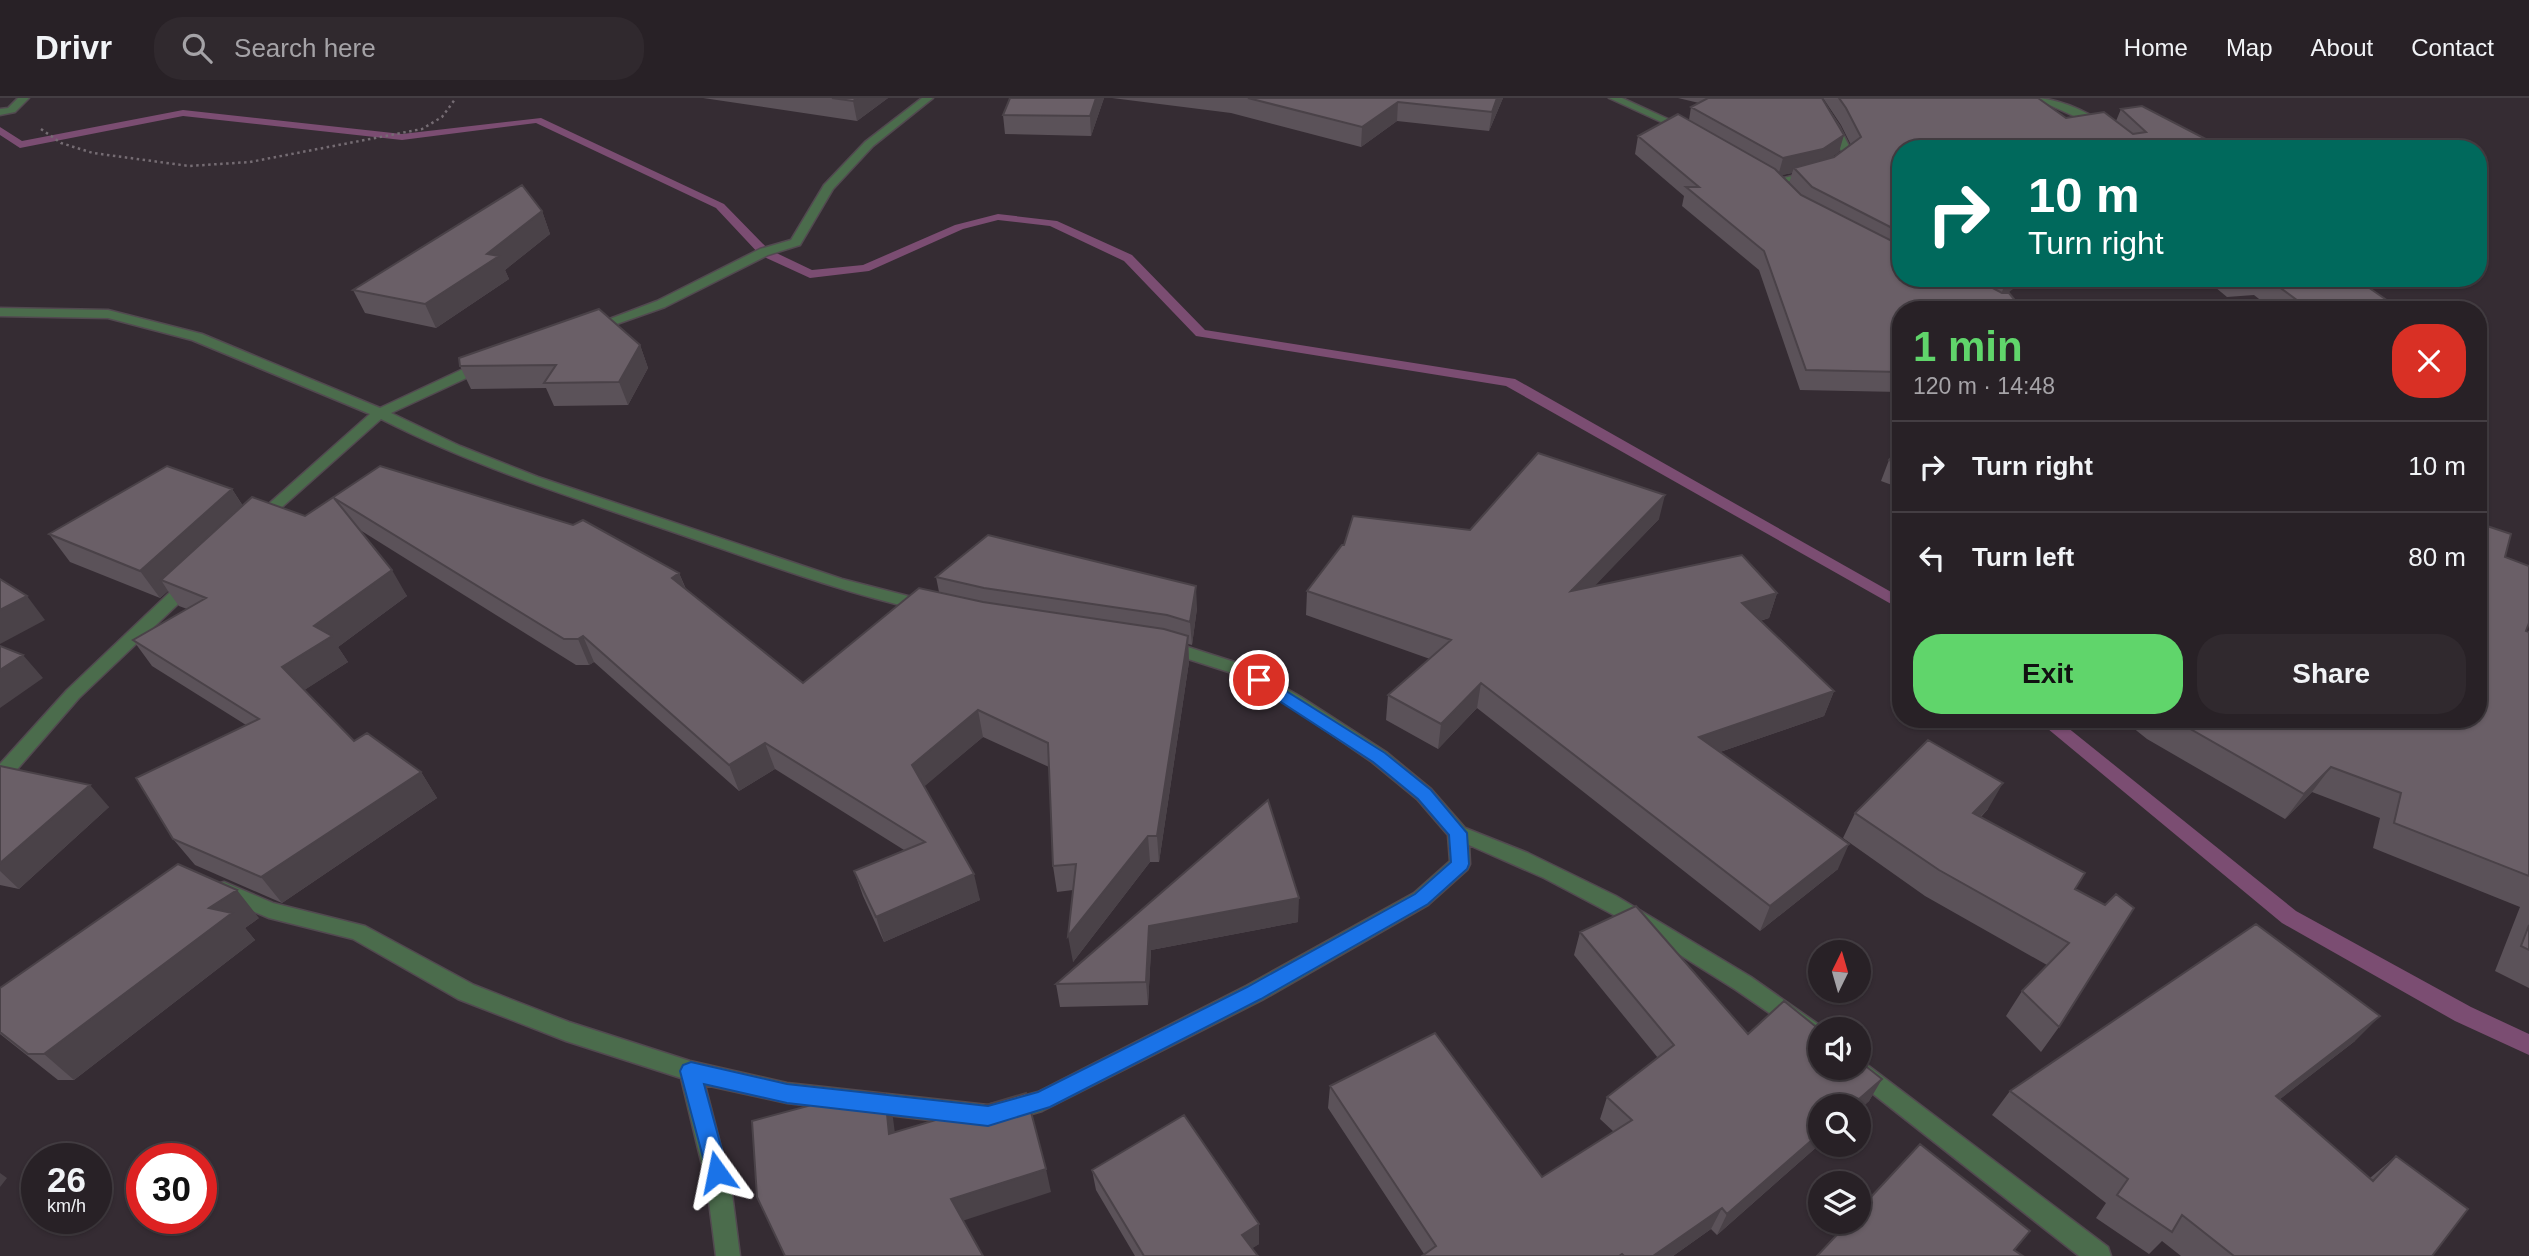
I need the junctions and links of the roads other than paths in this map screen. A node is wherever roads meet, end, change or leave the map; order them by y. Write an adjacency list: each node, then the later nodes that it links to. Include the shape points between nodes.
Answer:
1 (24, 98): 6 (street)
2 (928, 98): 11 (street, via 869,144 828,187 796,243 764,252 661,303)
3 (1614, 98): 7 (street)
4 (1815, 98): 9 (street, via 1848,154 1823,171)
5 (2039, 98): 8 (street, via 2109,128)
6 (5, 111)
7 (1697, 135)
8 (2122, 140)
9 (1776, 184)
10 (0, 312): 13 (street, via 108,314 197,337)
11 (569, 336)
12 (500, 358): 13 (street)
13 (380, 413): 14 (street); 16 (street, via 524,477 840,586)
14 (243, 535)
15 (202, 572): 18 (street, via 73,694)
16 (939, 609)
17 (1141, 642): 19 (street, via 1241,670 1295,701 1379,757 1424,794)
18 (0, 776)
19 (1458, 833): 21 (street, via 1511,852 1614,902); 22 (street, via 1460,864 1421,899 1254,993 1042,1101 988,1116 787,1093)
20 (203, 880): 22 (street, via 269,910 358,933 466,992 566,1031)
21 (1808, 1029)
22 (691, 1071): 24 (street, via 712,1145)
23 (1871, 1079): 25 (street)
24 (728, 1256)
25 (2099, 1256)

